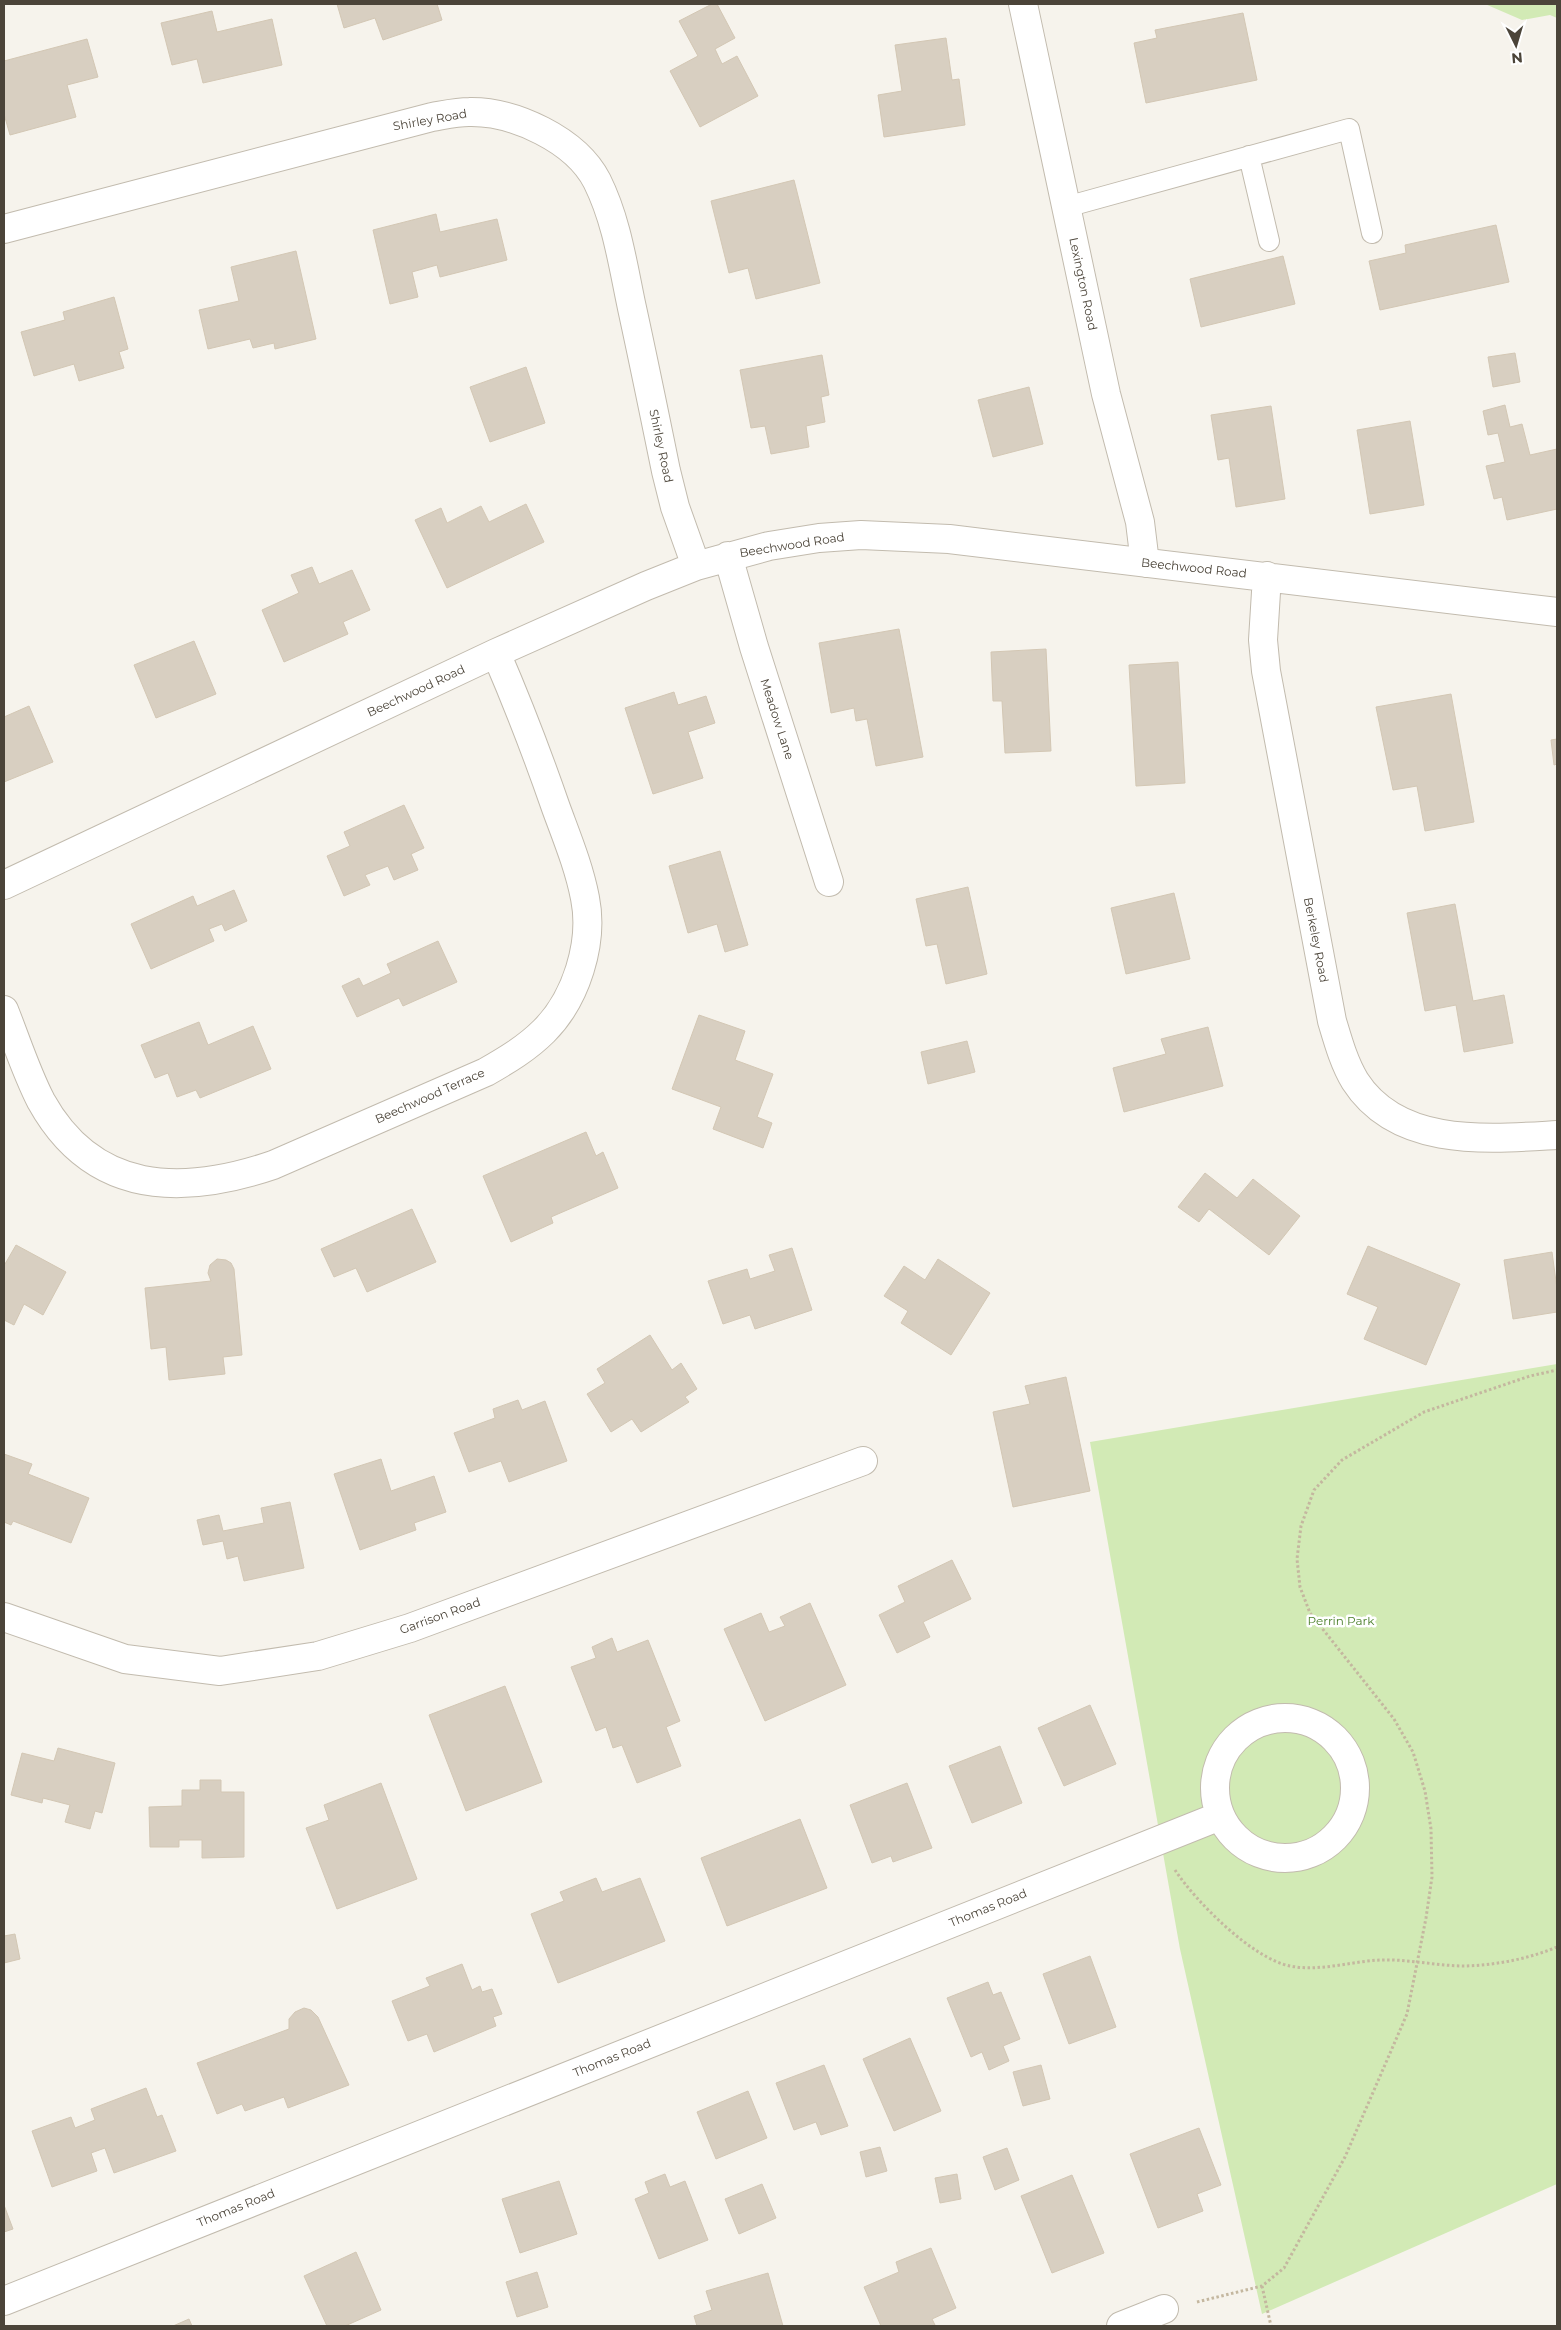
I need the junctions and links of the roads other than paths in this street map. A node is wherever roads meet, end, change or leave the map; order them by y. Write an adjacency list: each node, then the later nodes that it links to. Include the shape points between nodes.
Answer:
1 (1022, 4): 3 (street, Lexington Road)
2 (1249, 156): 3 (lane); 5 (lane, via 1349,129); 6 (lane)
3 (1066, 207): 8 (street, Lexington Road, via 1106,394 1140,522)
4 (4, 230): 9 (street, Shirley Road, via 432,117 470,112 506,116 542,130 573,151 596,179 610,212 666,471)
5 (1372, 233)
6 (1269, 241)
7 (728, 556): 8 (street, Beechwood Road, via 819,538 870,535 949,539); 9 (street, Beechwood Road); 13 (street, Meadow Lane)
8 (1146, 563): 10 (street, Beechwood Road)
9 (696, 566): 12 (street, Beechwood Road)
10 (1267, 576): 11 (street, Beechwood Road); 16 (street, Berkeley Road, via 1263,640 1266,671 1332,1021 1355,1081 1373,1104 1400,1122 1433,1134)
11 (1557, 612)
12 (496, 653): 14 (street, Beechwood Road); 15 (street, Beechwood Terrace, via 538,757 577,867 585,900 586,937 581,967 565,1003 545,1030 518,1053 486,1072 273,1165 238,1177 205,1183 168,1184 133,1180 100,1164 68,1139 42,1102)
13 (829, 882)
14 (4, 885)
15 (4, 1010)
16 (1557, 1135)
17 (863, 1461): 18 (street, Garrison Road, via 410,1628 318,1656 220,1671 201,1669 124,1659)
18 (4, 1617)
19 (1220, 1816): 19 (street, via 1231,1834 1250,1849 1274,1858 1301,1856 1327,1844 1342,1829 1352,1809 1355,1785 1348,1758 1333,1736 1312,1723 1295,1718 1272,1718 1252,1726 1235,1738 1223,1754 1215,1778); 20 (street, Thomas Road)
20 (4, 2301)
21 (1164, 2309): 22 (street)
22 (1121, 2326)

